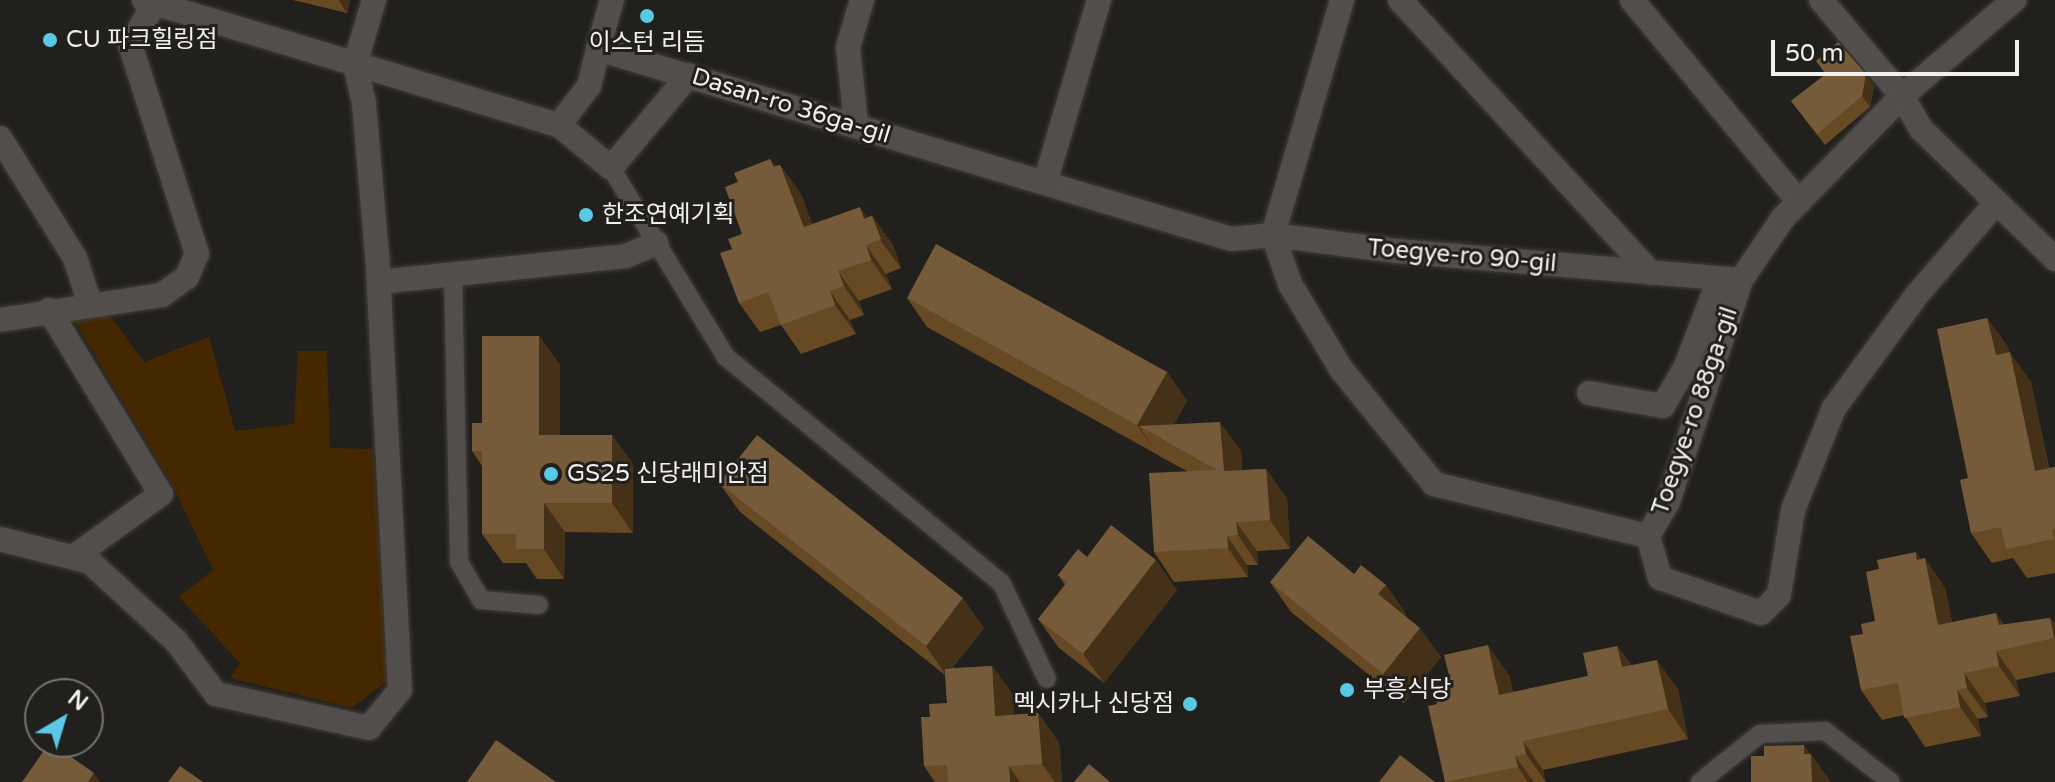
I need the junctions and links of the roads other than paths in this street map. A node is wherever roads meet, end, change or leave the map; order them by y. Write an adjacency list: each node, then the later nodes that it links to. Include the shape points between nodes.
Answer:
1 (374, 0): 12 (street)
2 (612, 0): 11 (street)
3 (862, 0): 15 (street, via 848,47)
4 (1099, 0): 19 (street)
5 (1342, 0): 22 (street)
6 (1400, 0): 25 (street)
7 (1632, 0): 20 (street)
8 (1821, 0): 14 (street)
9 (2014, 0): 14 (street, Toegye-ro 88ga-gil)
10 (152, 1): 12 (street); 29 (street, via 130,44 197,254 187,277 162,295)
11 (598, 49): 13 (street, Dasan-ro 36ga-gil); 16 (street, via 589,86)
12 (355, 64): 16 (street); 28 (street, via 364,103)
13 (689, 75): 15 (street, Dasan-ro 36ga-gil); 18 (street)
14 (1902, 96): 20 (street, Toegye-ro 88ga-gil); 21 (street, via 1921,129)
15 (856, 124): 19 (street, Dasan-ro 36ga-gil)
16 (559, 125): 18 (street)
17 (0, 138): 29 (street, via 75,258)
18 (611, 168): 23 (lane)
19 (1045, 183): 22 (street, Dasan-ro 36ga-gil, via 1231,239)
20 (1799, 202): 27 (street, Toegye-ro 88ga-gil)
21 (1996, 203): 24 (street); 33 (street, Toegye-ro 88ga-gil, via 1916,296 1834,408 1793,510 1779,595 1761,613 1660,578)
22 (1273, 235): 25 (street, Toegye-ro 90-gil); 33 (street, via 1290,284 1341,369 1434,484)
23 (656, 243): 26 (street, via 626,256); 37 (lane, via 726,357 1002,584)
24 (2055, 259)
25 (1651, 273): 27 (street, Toegye-ro 90-gil)
26 (453, 274): 28 (street); 36 (lane, via 459,562 481,600)
27 (1730, 280): 32 (street, Toegye-ro 88ga-gil, via 1663,406); 33 (street, Toegye-ro 88ga-gil, via 1668,502)
28 (379, 282): 35 (street, via 400,690 369,728 216,694 176,641 90,562)
29 (90, 304): 30 (street)
30 (49, 310): 31 (street); 35 (street, via 161,494)
31 (1, 317)
32 (1589, 393)
33 (1648, 536)
34 (0, 539): 35 (street)
35 (75, 556)
36 (539, 605)
37 (1047, 679)
38 (1700, 782): 39 (lane, via 1760,734 1825,731)
39 (1891, 782)

